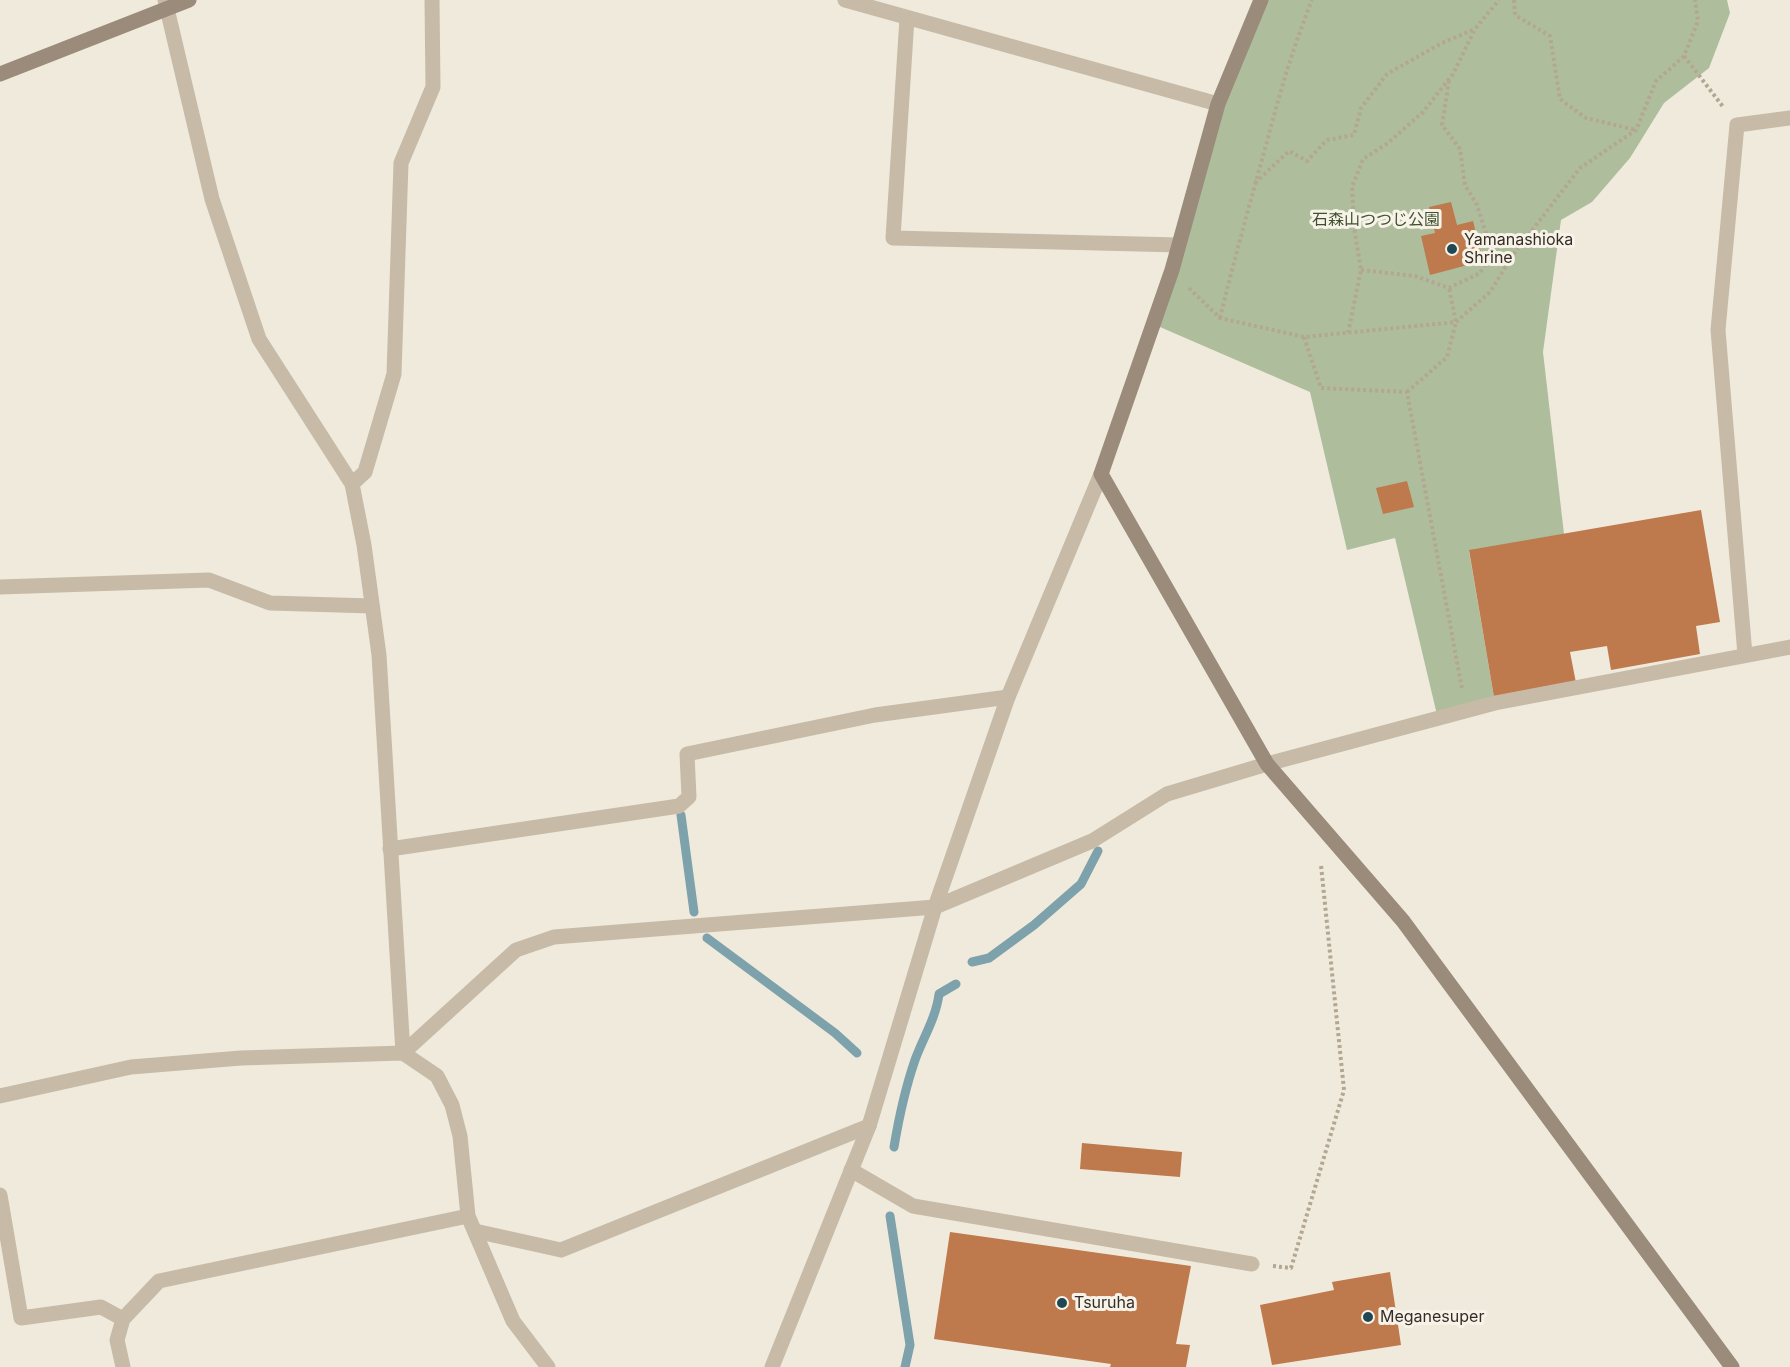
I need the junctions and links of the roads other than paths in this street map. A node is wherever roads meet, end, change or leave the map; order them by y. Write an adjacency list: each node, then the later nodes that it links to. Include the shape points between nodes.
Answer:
1 (189, 0): 5 (street)
2 (432, 0): 12 (street, via 433,87 401,163 394,374 365,472)
3 (845, 0): 6 (street)
4 (1261, 0): 8 (street)
5 (166, 4): 7 (street); 12 (street, via 212,199 259,339)
6 (907, 18): 8 (street); 10 (street, via 893,238)
7 (0, 74)
8 (1218, 104): 10 (street)
9 (1790, 118): 16 (street, via 1737,125 1718,330)
10 (1179, 245): 11 (street)
11 (1101, 474): 17 (street); 18 (street)
12 (352, 484): 14 (street)
13 (0, 587): 14 (street, via 209,580 270,603)
14 (372, 606): 19 (street, via 379,655)
15 (1790, 647): 16 (street)
16 (1745, 655): 18 (street, via 1496,703)
17 (1008, 697): 19 (street, via 874,715 687,754 689,797 679,806); 20 (street)
18 (1267, 764): 20 (street, via 1167,794 1092,841); 33 (street, via 1403,921)
19 (390, 849): 21 (street)
20 (935, 907): 21 (street, via 554,936 516,950); 23 (street)
21 (403, 1053): 22 (street, via 241,1058 131,1067); 26 (street, via 437,1076 452,1105 460,1136)
22 (0, 1096)
23 (868, 1126): 24 (street); 27 (street, via 561,1250)
24 (851, 1170): 28 (street, via 913,1206); 32 (street)
25 (0, 1195): 29 (street, via 21,1318 101,1307)
26 (468, 1216): 27 (street); 29 (street, via 159,1281)
27 (475, 1231): 31 (street, via 513,1321)
28 (1252, 1264)
29 (123, 1319): 30 (street, via 117,1340)
30 (123, 1367)
31 (548, 1367)
32 (771, 1367)
33 (1732, 1367)

